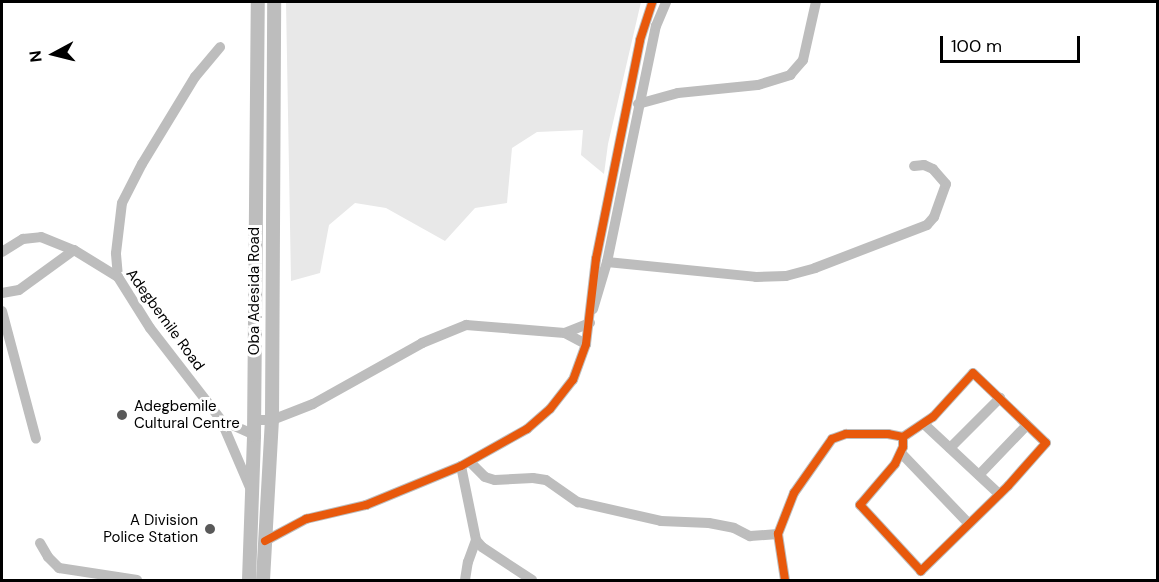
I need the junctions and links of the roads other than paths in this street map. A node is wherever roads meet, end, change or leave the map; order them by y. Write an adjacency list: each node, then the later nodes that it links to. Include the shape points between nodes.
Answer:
1 (258, 2): 23 (main road, Oba Adesida Road)
2 (274, 2): 20 (main road, Oba Adesida Road)
3 (652, 2): 15 (street, via 640,40 596,259)
4 (666, 2): 7 (street, via 656,26)
5 (816, 2): 7 (street, via 803,60 790,75 758,85 678,93)
6 (220, 47): 12 (street, via 195,77 122,203 116,253)
7 (638, 104): 11 (street)
8 (914, 166): 11 (street, via 933,168 946,184 927,225 815,268 786,276 756,277)
9 (74, 250): 10 (street, Adegbemile Road, via 49,239 30,237); 12 (street, Adegbemile Road); 13 (street, via 25,286)
10 (2, 252)
11 (608, 262): 15 (street)
12 (118, 277): 19 (street, Adegbemile Road, via 150,328)
13 (2, 293)
14 (2, 311): 25 (street)
15 (591, 318): 16 (street); 17 (street)
16 (565, 333): 17 (street); 20 (street, via 455,328 313,404)
17 (586, 344): 28 (street, via 573,380 550,409 527,429)
18 (1000, 398): 21 (street, via 973,374); 22 (street); 26 (street)
19 (221, 420): 23 (street); 30 (street)
20 (272, 420): 23 (street); 35 (main road, Oba Adesida Road)
21 (924, 424): 24 (street); 26 (street)
22 (1027, 425): 29 (street); 31 (street, via 1046,443)
23 (254, 428): 30 (main road, Oba Adesida Road)
24 (903, 437): 27 (street); 33 (street, via 846,434 832,439 794,493)
25 (36, 439)
26 (950, 448): 29 (street)
27 (901, 453): 32 (street); 32 (street, via 860,504 921,571)
28 (466, 464): 33 (street, via 495,480 546,480 578,502 661,521 708,523 750,536); 34 (street); 35 (street, via 366,505 306,519)
29 (979, 475): 31 (street)
30 (252, 492): 38 (main road, Oba Adesida Road)
31 (999, 494): 32 (street)
32 (969, 524)
33 (778, 534): 42 (street)
34 (476, 540): 40 (street); 41 (street)
35 (265, 541): 39 (main road, Oba Adesida Road)
36 (40, 543): 37 (street, via 60,568)
37 (137, 580)
38 (249, 580)
39 (263, 580)
40 (465, 580)
41 (532, 580)
42 (785, 580)

